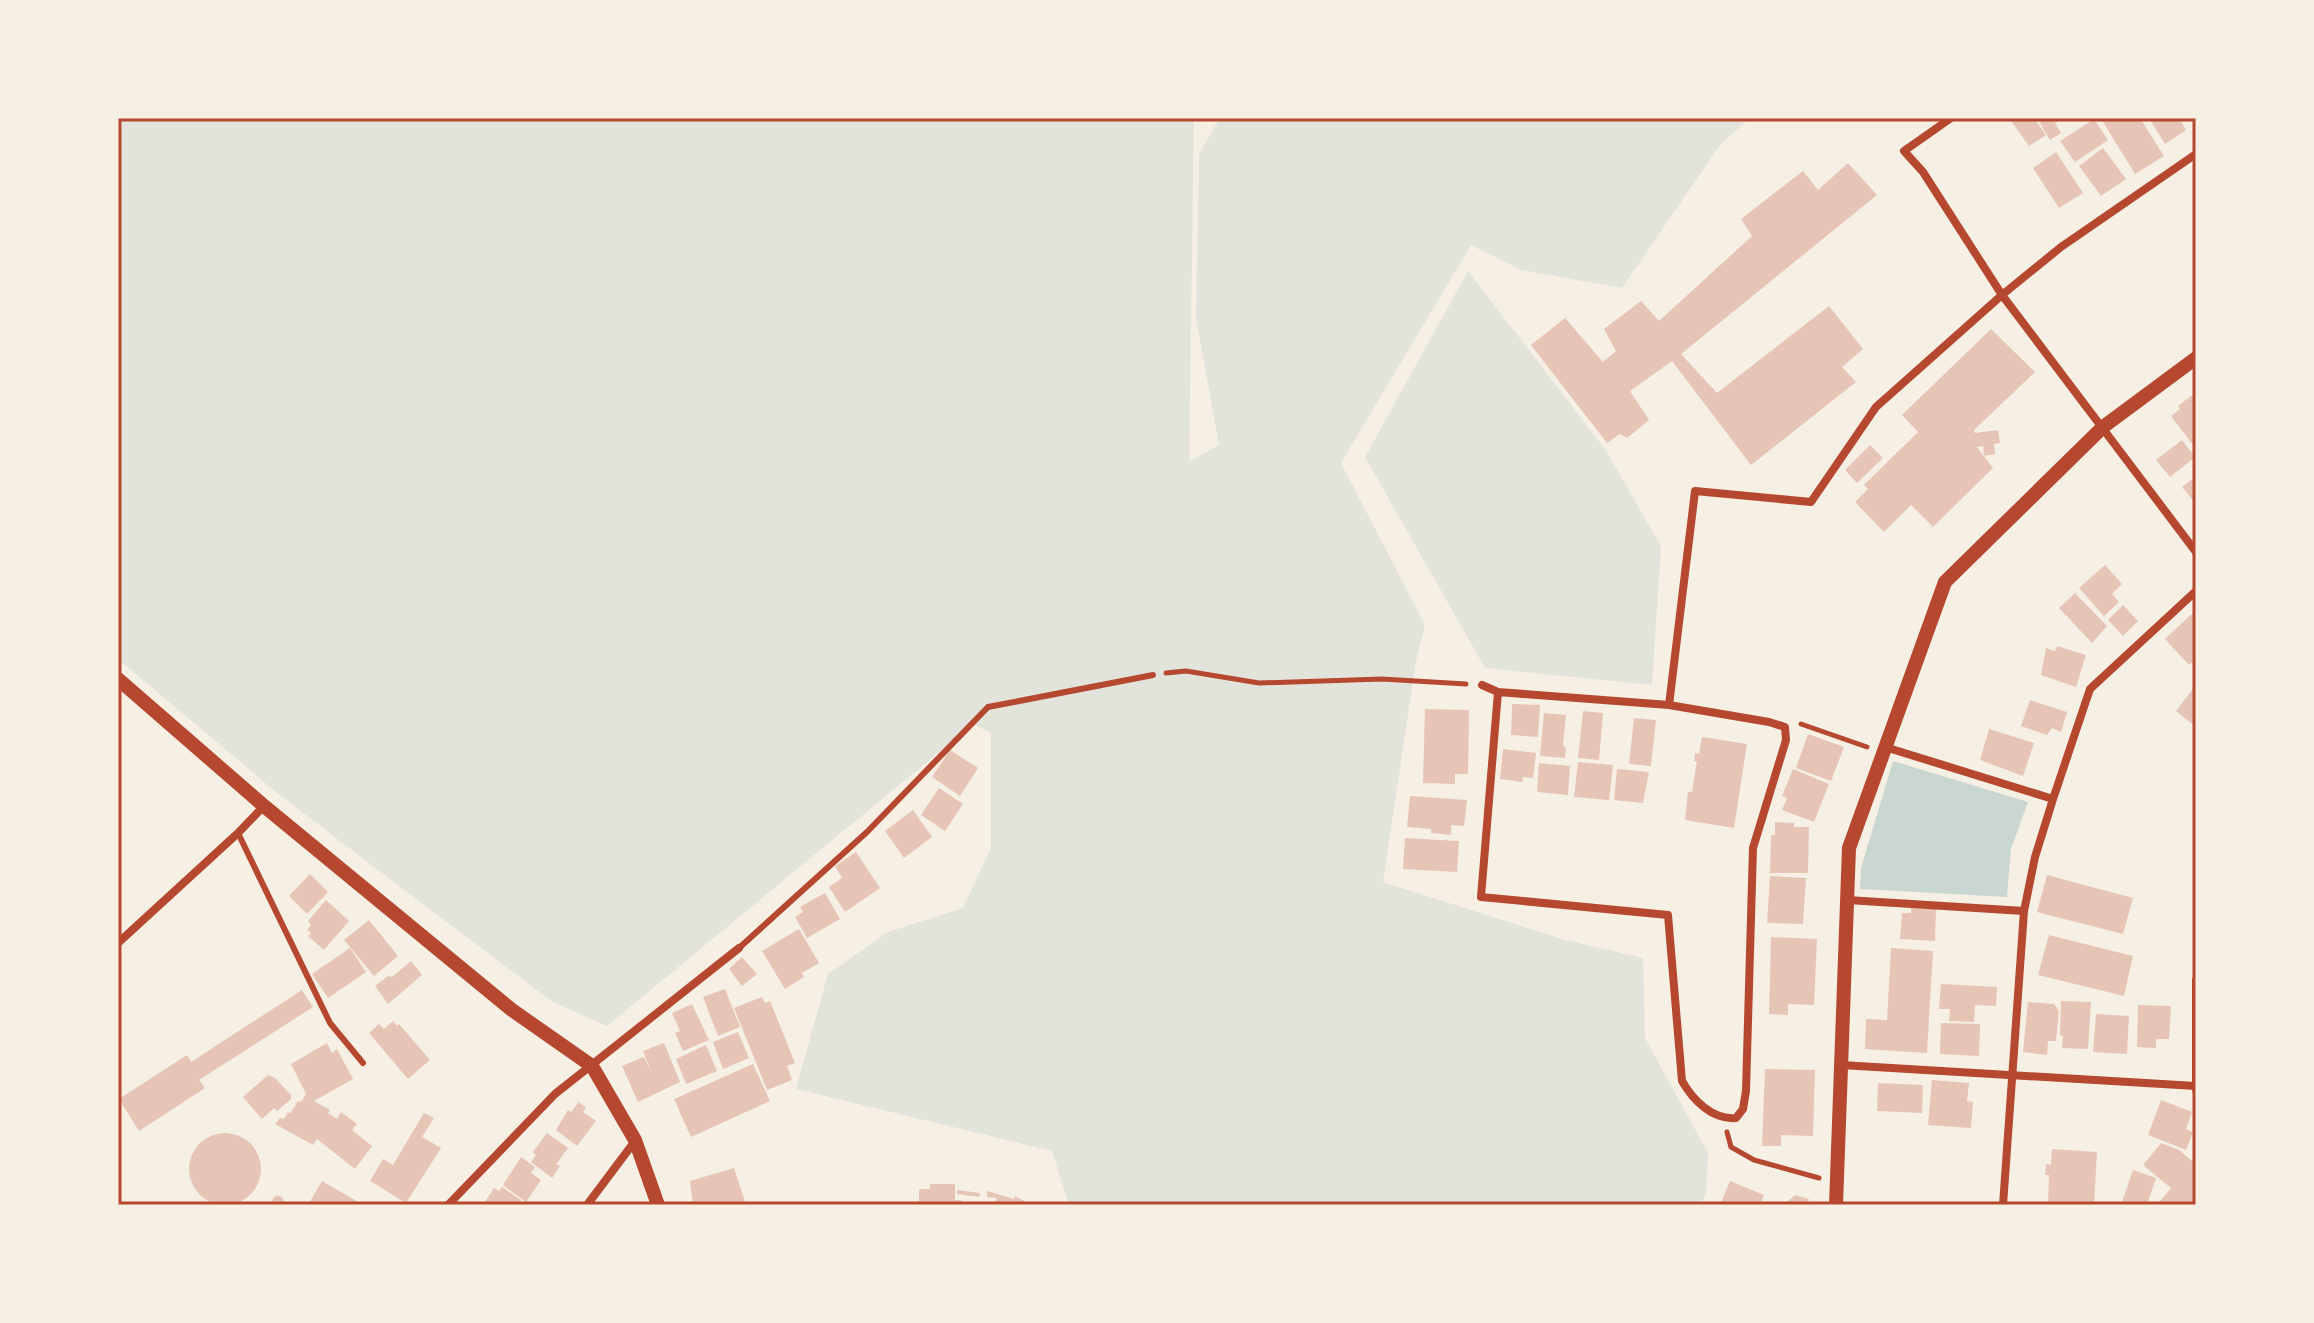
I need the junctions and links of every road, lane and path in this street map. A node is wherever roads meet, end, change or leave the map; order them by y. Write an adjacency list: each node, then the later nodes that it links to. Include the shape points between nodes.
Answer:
1 (1951, 118): 3 (street, via 1904,151)
2 (2196, 154): 3 (street, via 2061,247)
3 (2002, 295): 5 (street); 12 (street, via 1876,407 1811,502 1695,491)
4 (2196, 358): 5 (street)
5 (2103, 427): 6 (street); 14 (street, via 1945,582)
6 (2196, 552)
7 (2196, 591): 15 (street, via 2090,689)
8 (1153, 675): 10 (path, via 1186,671 1259,683 1382,679); 21 (lane, via 988,707 867,832)
9 (118, 679): 16 (street)
10 (1482, 685): 11 (street)
11 (1498, 692): 12 (street); 12 (street, via 1481,897 1668,915 1682,1081 1707,1109 1723,1119 1736,1118 1746,1091 1753,848 1786,740 1785,727)
12 (1669, 705)
13 (1798, 723): 14 (path)
14 (1884, 750): 15 (street); 18 (street, via 1849,848)
15 (2053, 799): 19 (street)
16 (264, 806): 17 (street); 25 (street, via 512,1010)
17 (238, 833): 20 (street); 23 (lane, via 330,1023)
18 (1847, 900): 19 (street); 24 (street)
19 (2024, 911): 26 (street)
20 (118, 943)
21 (739, 948): 25 (street)
22 (2196, 980): 27 (street)
23 (363, 1063)
24 (1841, 1065): 26 (street); 30 (street)
25 (592, 1066): 28 (street); 31 (street, via 555,1094)
26 (2011, 1077): 27 (street); 35 (street)
27 (2195, 1088)
28 (635, 1140): 32 (street); 33 (street)
29 (1731, 1147): 30 (path, via 1754,1160)
30 (1838, 1183): 34 (street)
31 (448, 1205)
32 (587, 1205)
33 (658, 1205)
34 (1836, 1205)
35 (2003, 1205)

